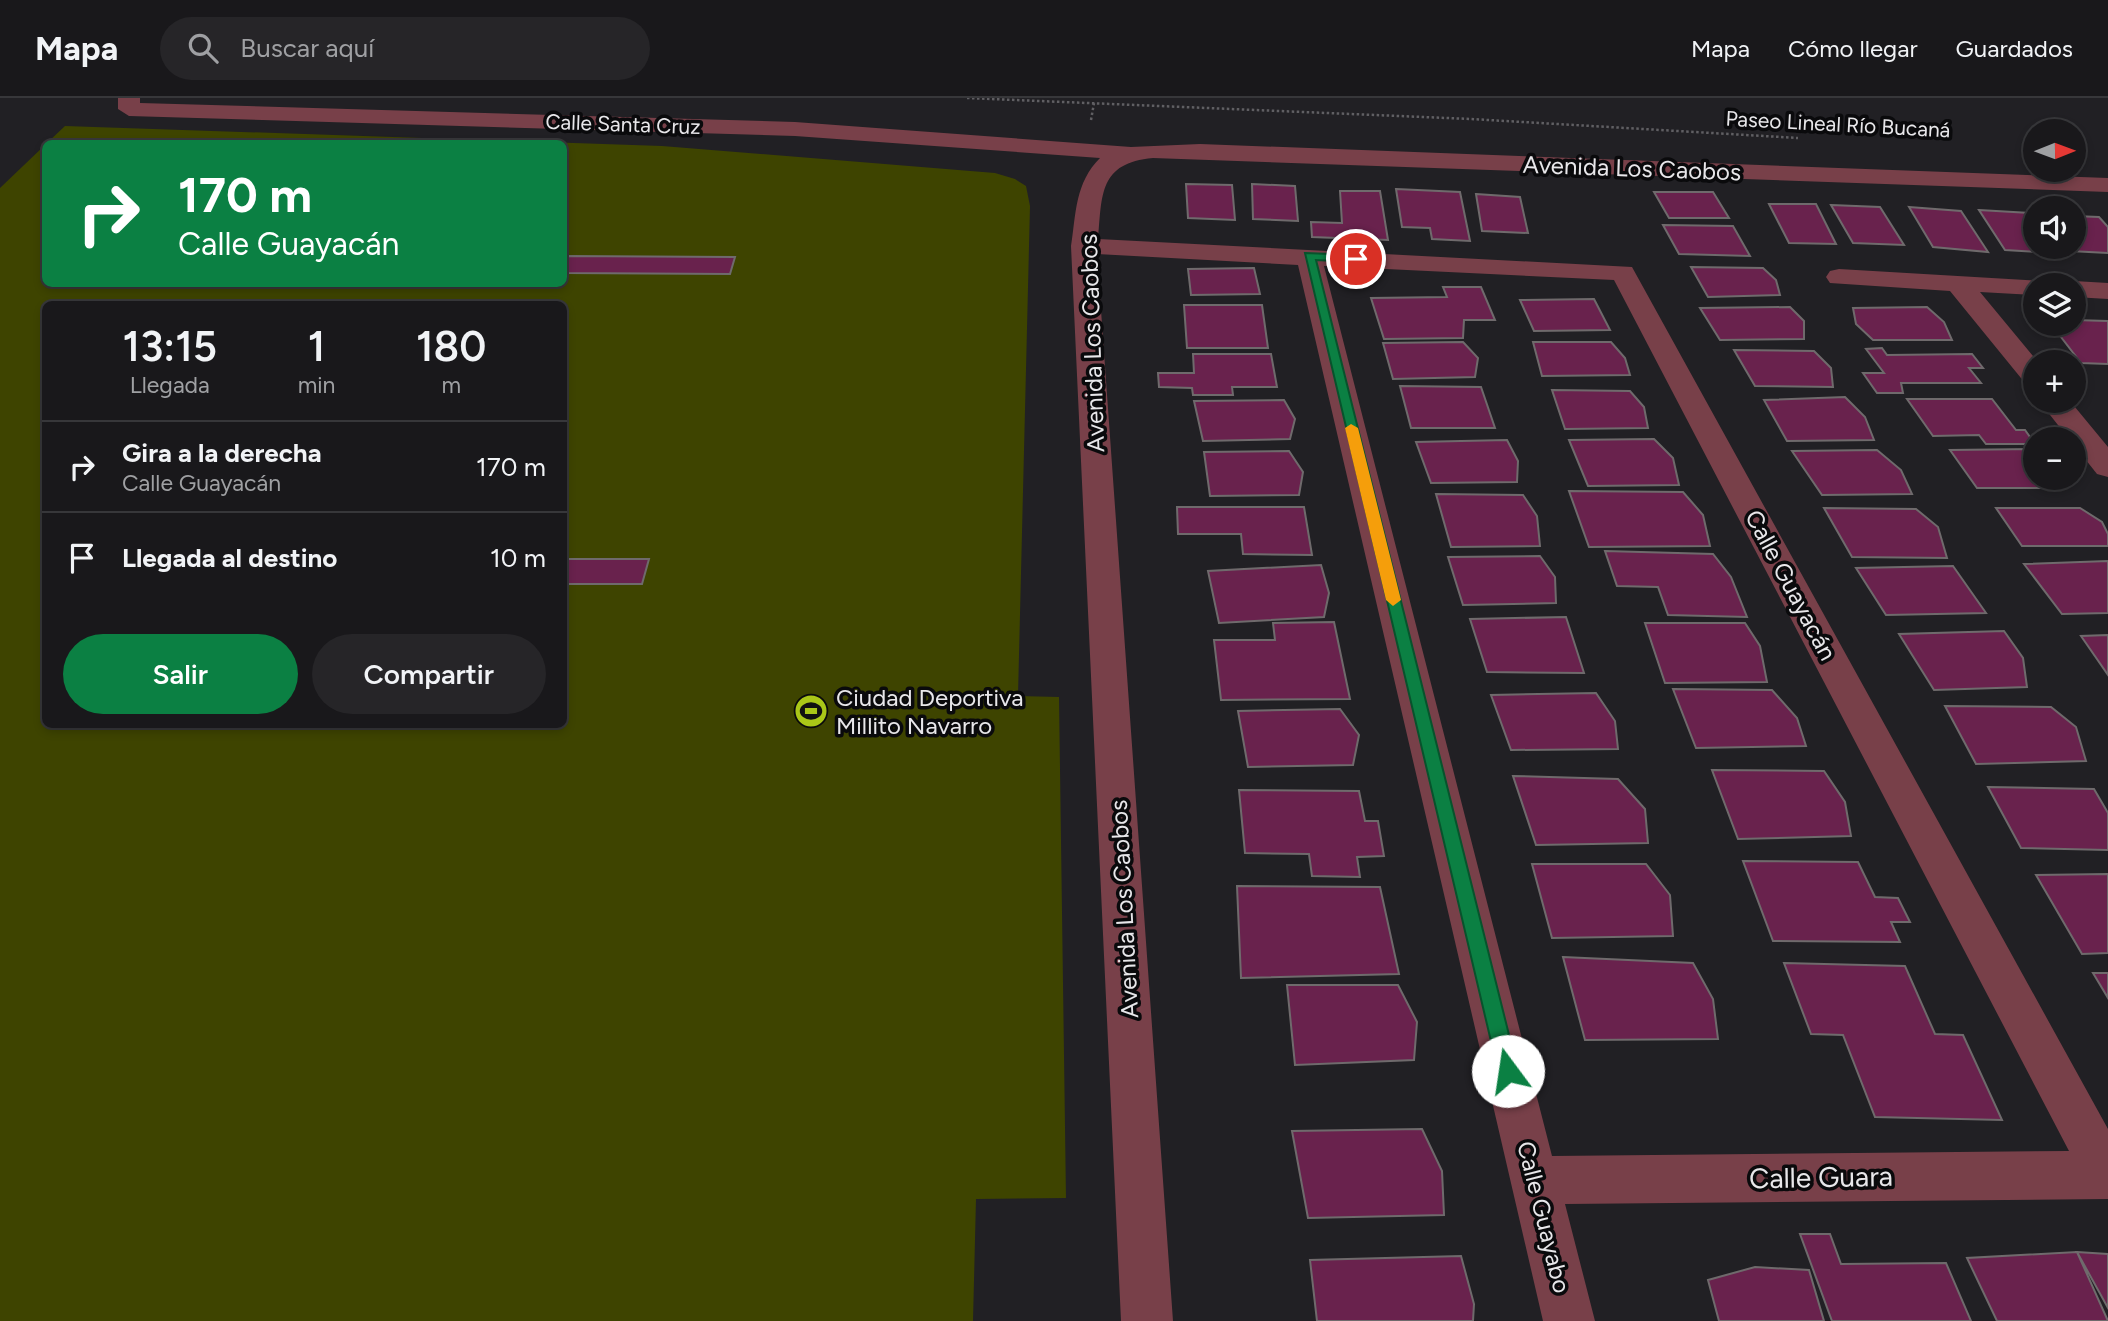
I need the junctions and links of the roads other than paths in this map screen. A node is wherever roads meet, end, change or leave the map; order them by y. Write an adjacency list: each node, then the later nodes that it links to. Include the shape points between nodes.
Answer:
1 (129, 98): 2 (street, Calle Santa Cruz, via 129,109 795,129)
2 (1128, 153): 3 (street, Avenida Los Caobos, via 1200,151); 4 (street, Avenida Los Caobos, via 1104,163 1092,186)
3 (2108, 185)
4 (1084, 246): 5 (street); 16 (street, Avenida Los Caobos)
5 (1309, 256): 14 (street, Calle Guayacán, via 1623,273); 15 (street, Calle Guayabo)
6 (1839, 276): 7 (street)
7 (1958, 283): 8 (street); 11 (street)
8 (2023, 286)
9 (2086, 290): 10 (street)
10 (2108, 291)
11 (2023, 362)
12 (2064, 413): 13 (street)
13 (2108, 467)
14 (2107, 1175): 15 (street, Calle Guara)
15 (1535, 1180): 17 (street, Calle Guayabo)
16 (1147, 1321)
17 (1569, 1321)

